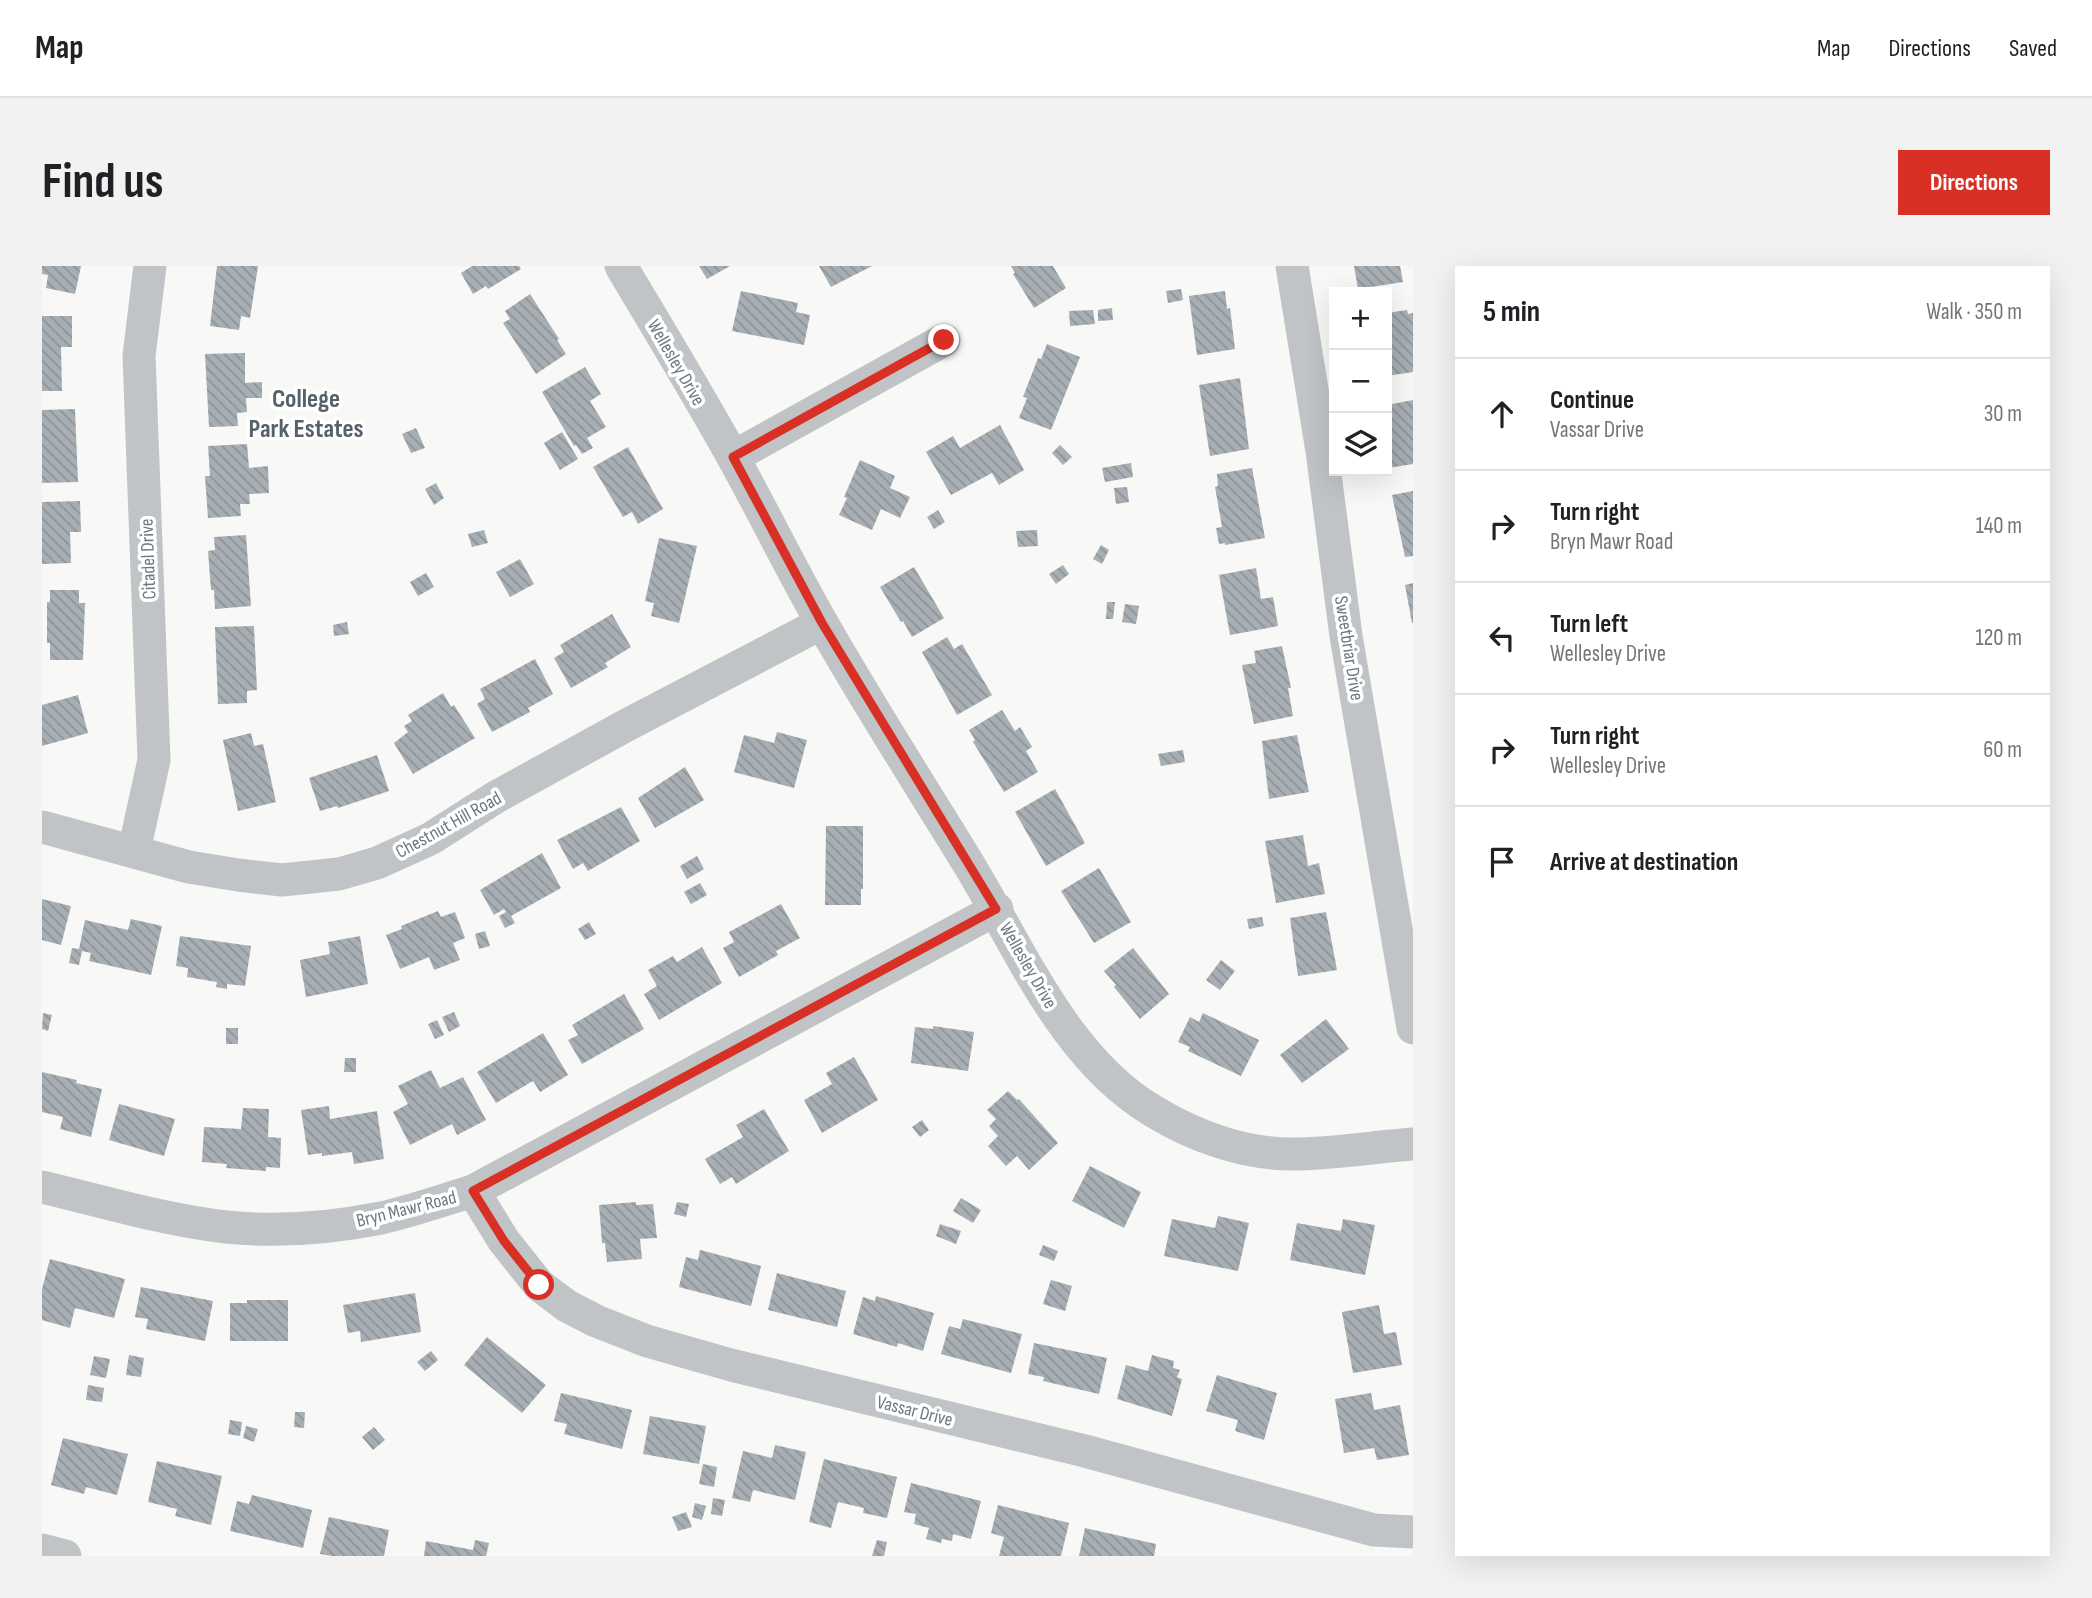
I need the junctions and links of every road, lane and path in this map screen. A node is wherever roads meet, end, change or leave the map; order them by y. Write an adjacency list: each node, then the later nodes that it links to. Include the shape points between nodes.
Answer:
1 (150, 266): 8 (street, Citadel Drive, via 139,356 154,760)
2 (621, 266): 5 (street, Wellesley Drive)
3 (1292, 266): 10 (street, Sweetbriar Drive, via 1346,636)
4 (944, 340): 5 (street)
5 (733, 457): 6 (street, Wellesley Drive)
6 (822, 623): 8 (street, Chestnut Hill Road, via 531,778 430,839 377,863 339,874 282,880 188,867); 9 (street, Wellesley Drive)
7 (42, 827): 8 (street, Chestnut Hill Road)
8 (134, 851)
9 (996, 909): 11 (street, Wellesley Drive, via 1076,1041 1124,1091 1151,1110 1204,1136 1250,1149 1292,1154); 13 (street, Bryn Mawr Road)
10 (1413, 1028)
11 (1413, 1144)
12 (42, 1187): 13 (street, Bryn Mawr Road, via 225,1227 269,1228 381,1218)
13 (473, 1191): 14 (street, Vassar Drive, via 539,1285 576,1311 648,1341 1085,1451 1374,1530)
14 (1413, 1532)
15 (42, 1550): 16 (street)
16 (65, 1556)

